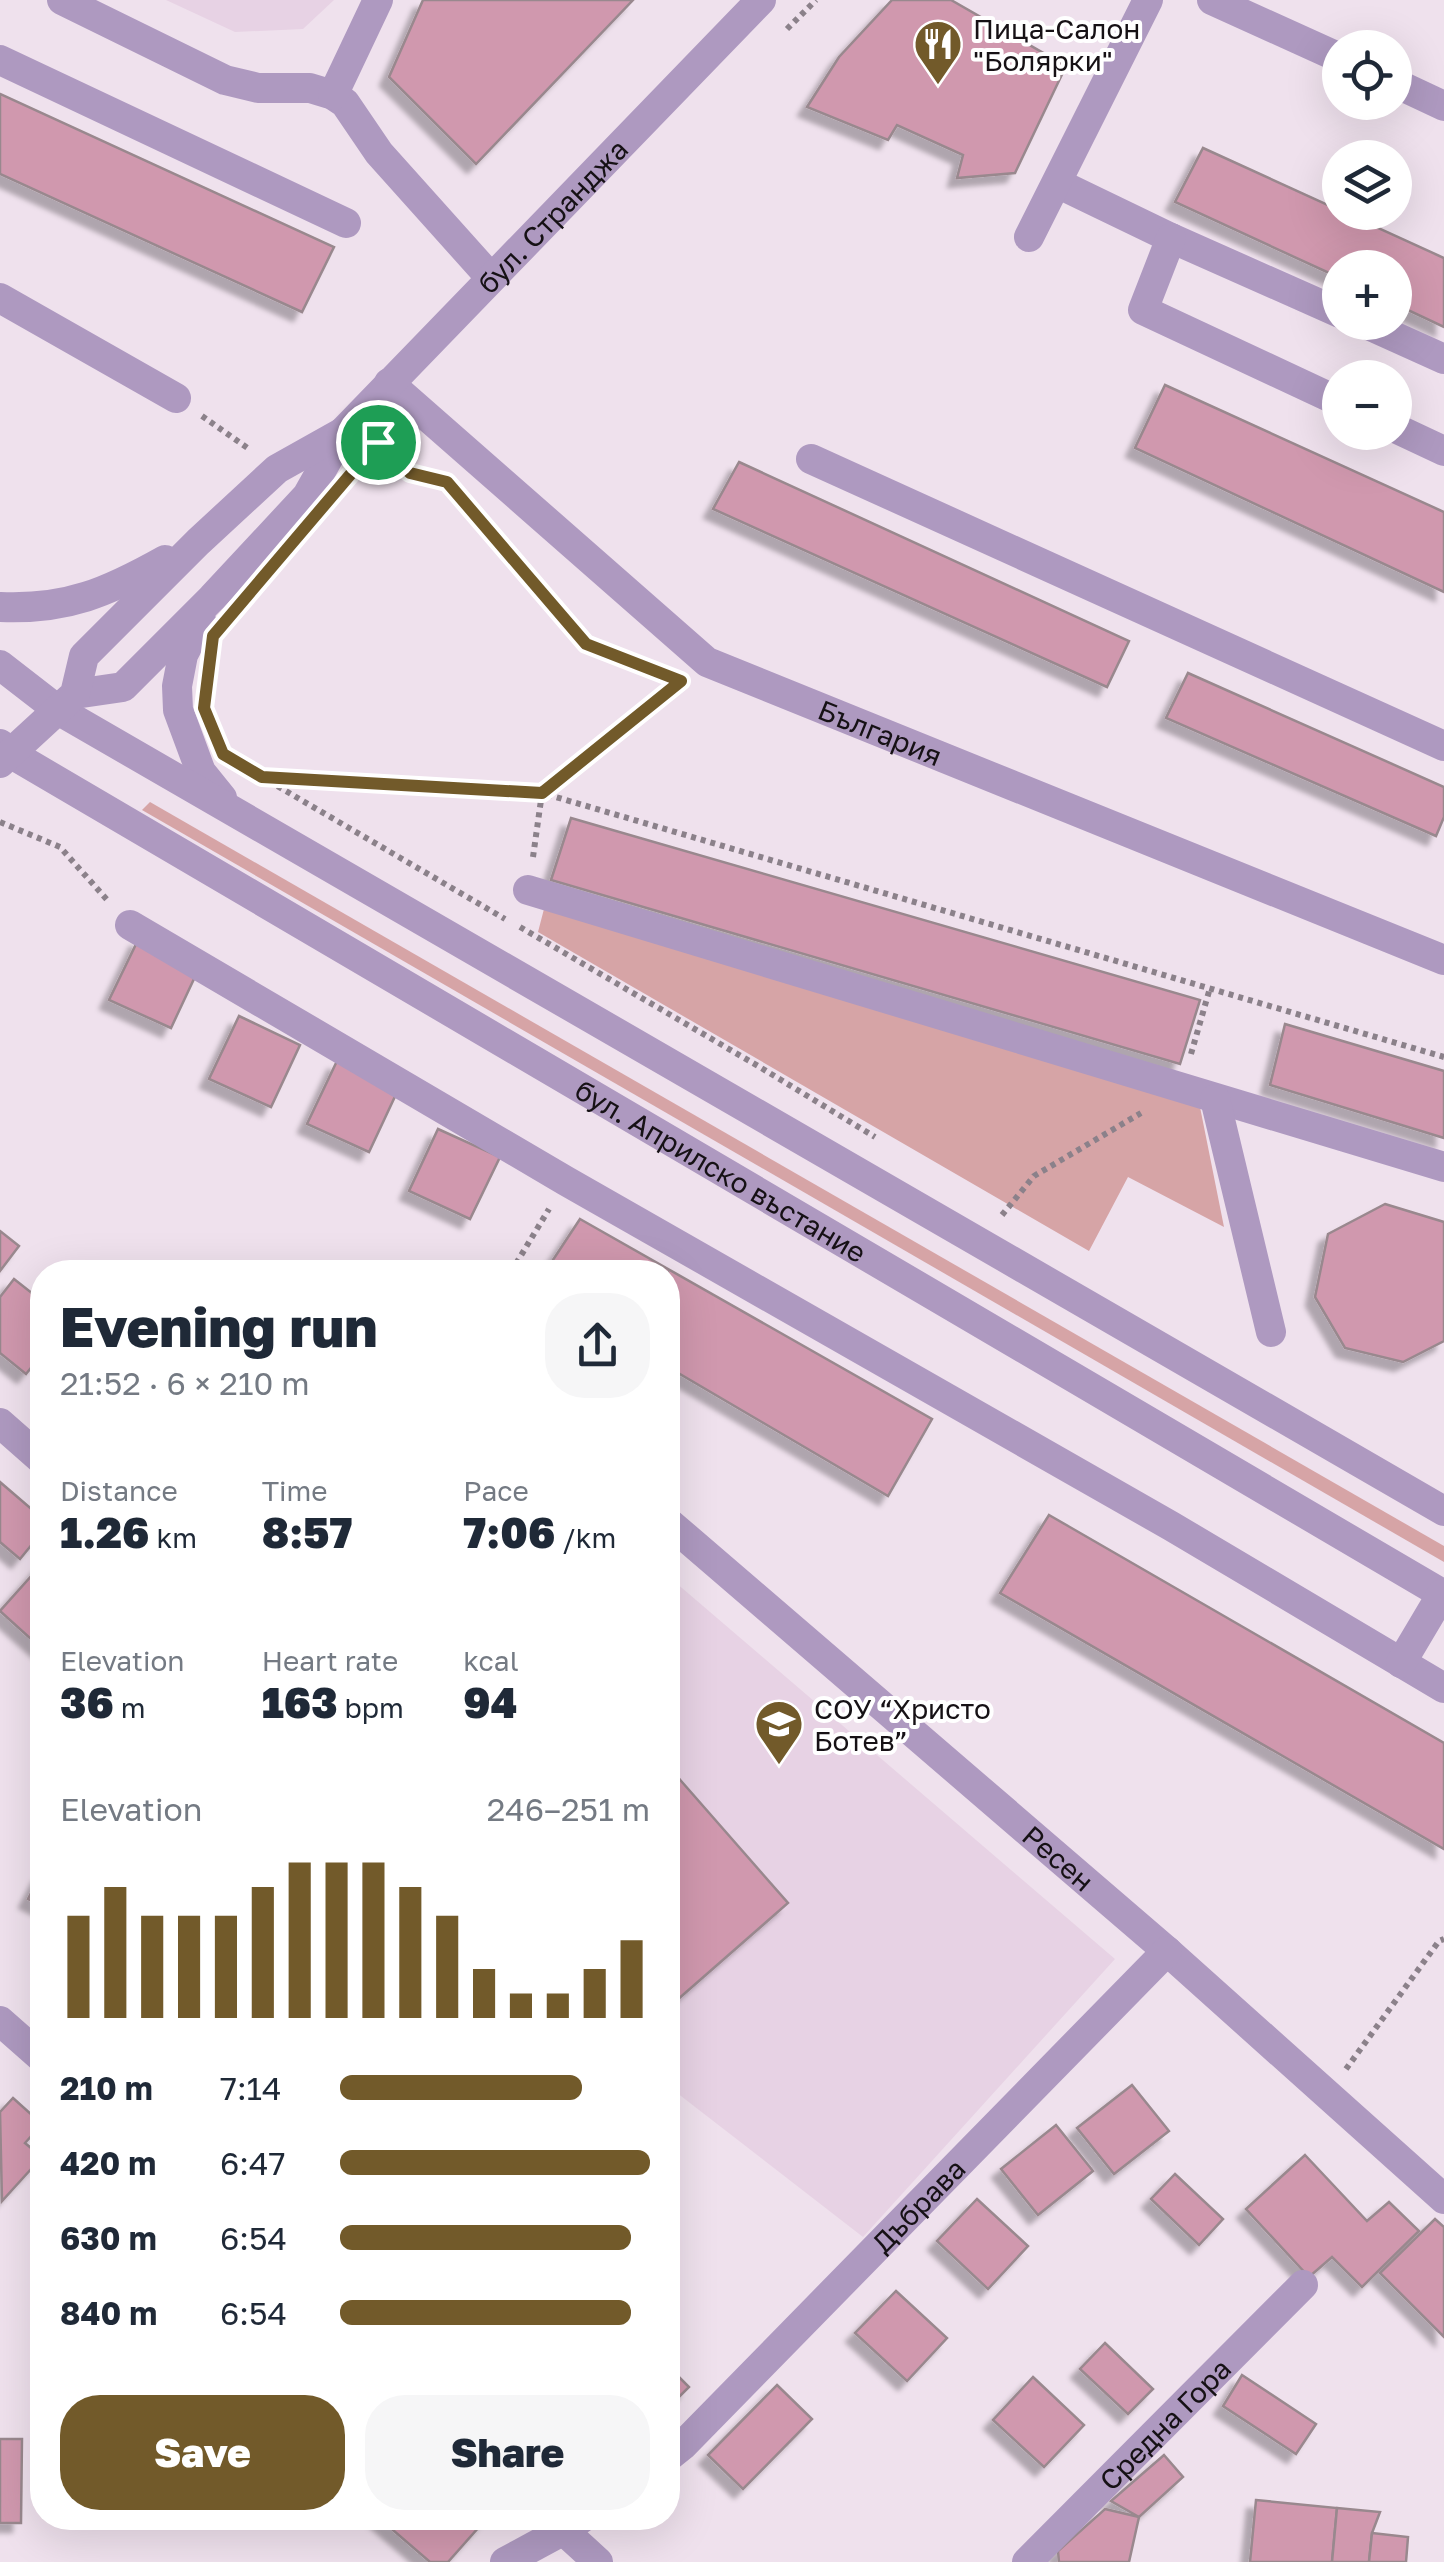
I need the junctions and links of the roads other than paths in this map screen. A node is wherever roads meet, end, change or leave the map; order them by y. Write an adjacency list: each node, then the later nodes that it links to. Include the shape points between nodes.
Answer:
1 (62, 0): 9 (street, via 226,80)
2 (378, 0): 9 (street)
3 (762, 0): 15 (street, бул. Странджа)
4 (1148, 0): 11 (street)
5 (1212, 0): 6 (street)
6 (1322, 50)
7 (0, 60): 12 (street)
8 (1412, 92): 10 (street)
9 (333, 95): 15 (street)
10 (1444, 106)
11 (1057, 183): 13 (street); 14 (street)
12 (346, 223)
13 (1030, 237)
14 (1171, 238): 17 (street); 21 (street, via 1143,310)
15 (491, 278): 20 (street, бул. Странджа)
16 (0, 298): 22 (street)
17 (1322, 305)
18 (1402, 340): 19 (street)
19 (1444, 359)
20 (400, 393): 23 (street, бул. Странджа); 37 (street, България, via 707,662)
21 (1322, 394)
22 (176, 398)
23 (343, 432): 27 (street, бул. Странджа, via 277,469); 28 (street, бул. Странджа, via 308,496)
24 (1412, 436): 25 (street)
25 (1444, 451)
26 (810, 459): 32 (street)
27 (198, 542): 29 (street, via 126,582 68,604); 31 (street, бул. Странджа, via 84,656)
28 (212, 598): 31 (street, бул. Странджа, via 122,687); 34 (street, via 183,655 178,710 201,772)
29 (0, 607)
30 (0, 665): 31 (street)
31 (66, 702): 33 (street, бул. Странджа); 34 (street)
32 (1444, 746)
33 (4, 753): 45 (street, бул. Априлско въстание)
34 (234, 812): 43 (street)
35 (528, 890): 38 (street)
36 (130, 925): 46 (street)
37 (1444, 960)
38 (1215, 1099): 39 (street); 40 (street)
39 (1444, 1167)
40 (1271, 1332)
41 (0, 1422): 42 (street)
42 (30, 1449)
43 (1444, 1511)
44 (680, 1532): 48 (street, Ресен)
45 (1443, 1594): 46 (street)
46 (1400, 1662): 47 (street)
47 (1444, 1688)
48 (1167, 1951): 51 (street, Ресен); 53 (street, Дъбрава)
49 (0, 2021): 50 (street)
50 (30, 2040)
51 (1444, 2199)
52 (1302, 2285): 58 (street, Средна Гора)
53 (680, 2448)
54 (553, 2530): 56 (street)
55 (572, 2530): 57 (street)
56 (505, 2562)
57 (598, 2562)
58 (1027, 2562)

